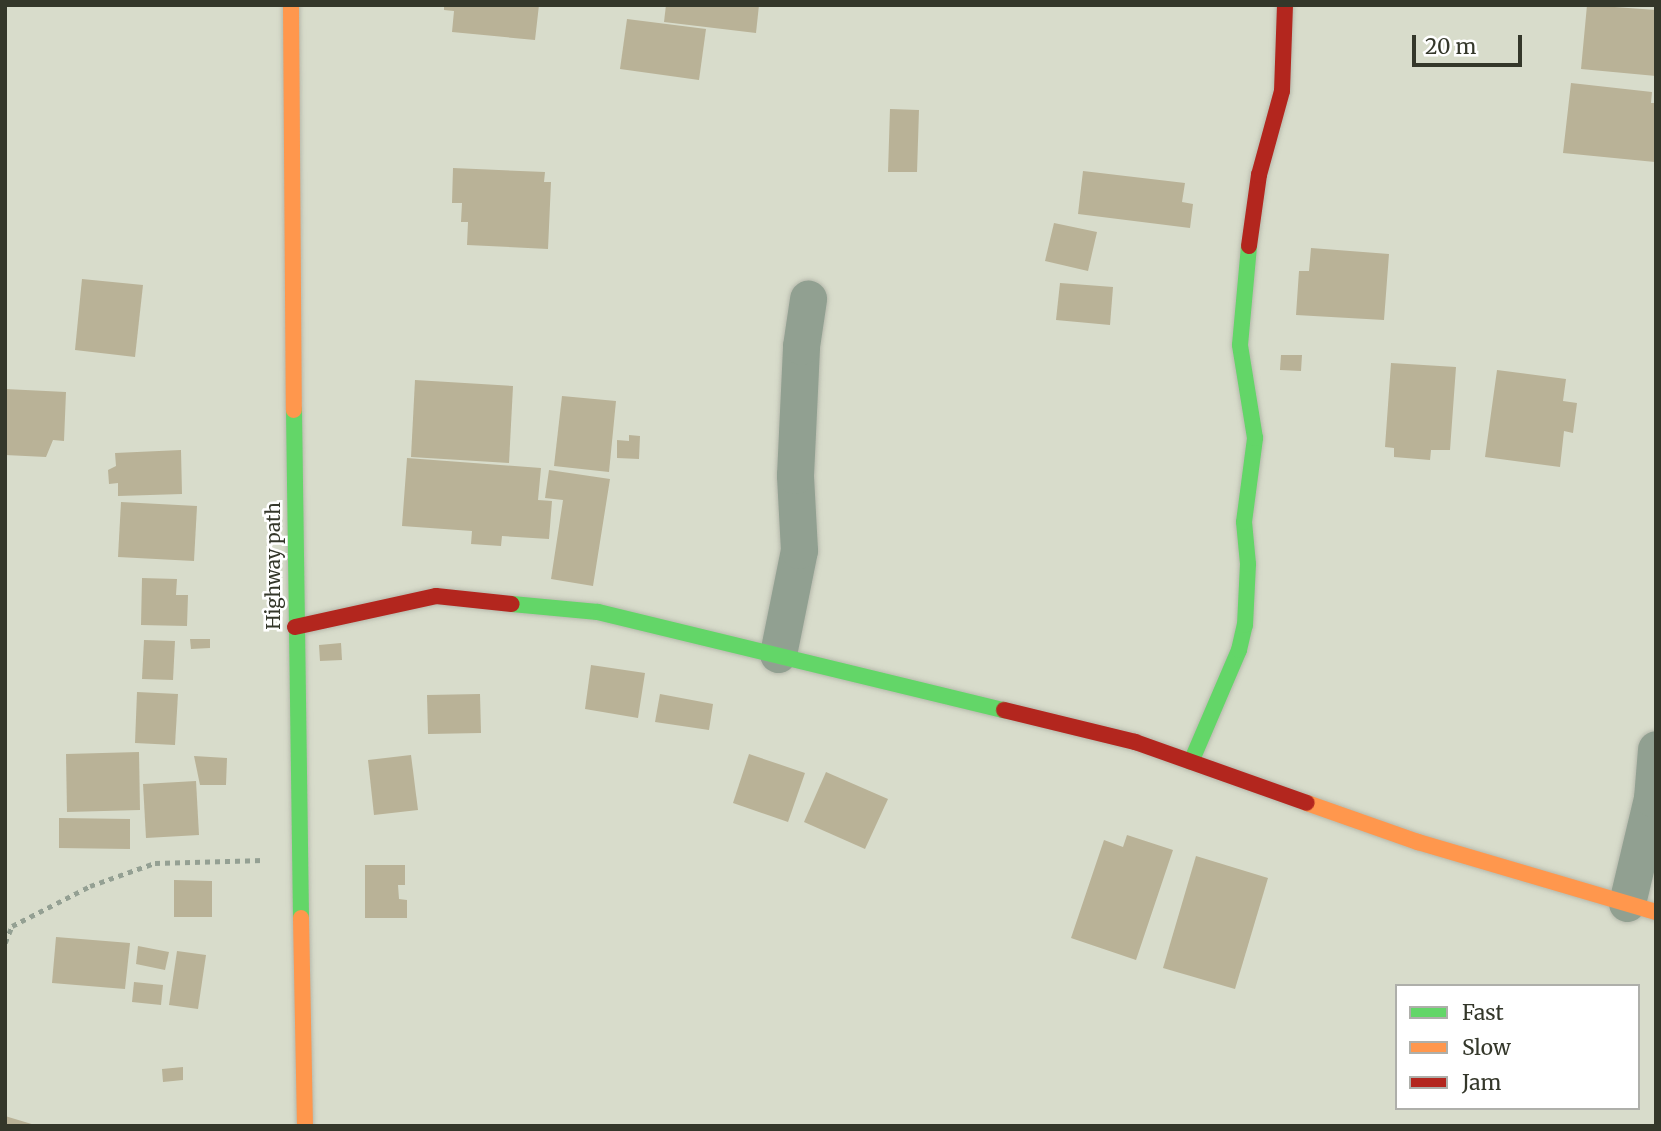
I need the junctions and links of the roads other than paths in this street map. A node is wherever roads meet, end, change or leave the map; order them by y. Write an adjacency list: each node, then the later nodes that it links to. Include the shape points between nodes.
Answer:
1 (291, 5): 4 (street, Highway path)
2 (1285, 5): 7 (street, via 1282,91 1259,175 1240,345 1255,438 1244,522 1248,564 1245,625 1239,650)
3 (808, 299): 5 (street, via 801,346 795,475 799,550)
4 (295, 627): 5 (street, via 436,597 598,612); 9 (street, Highway path)
5 (778, 654): 7 (street, via 1135,742)
6 (1656, 749): 8 (street)
7 (1191, 762): 8 (street, via 1418,842)
8 (1641, 907)
9 (305, 1126)

